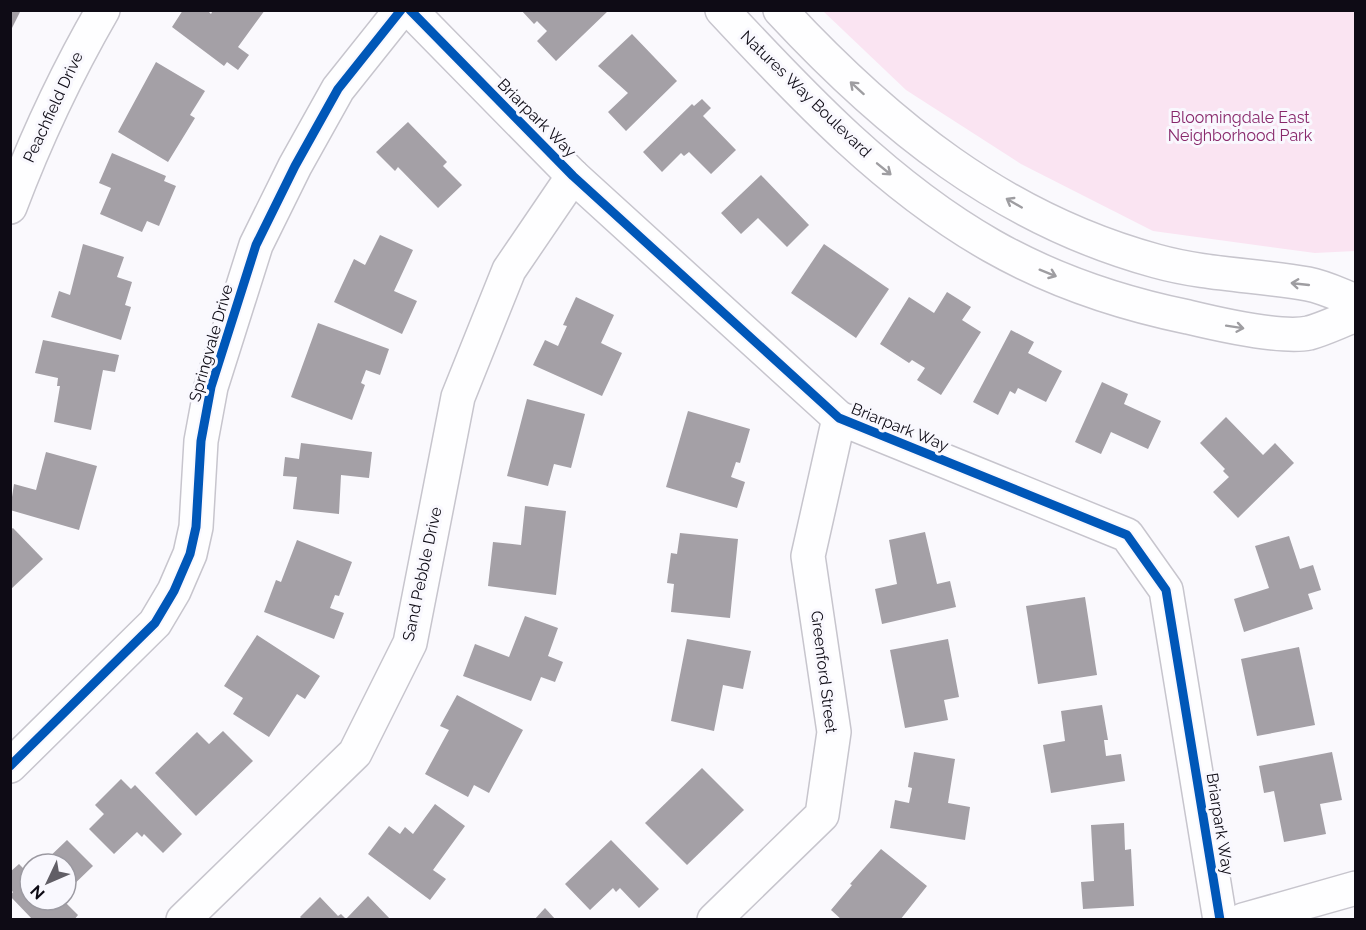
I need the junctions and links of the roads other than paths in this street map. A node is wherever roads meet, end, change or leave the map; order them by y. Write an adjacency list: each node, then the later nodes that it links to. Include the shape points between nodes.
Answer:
1 (103, 10): 7 (street, Peachfield Drive, via 34,143)
2 (401, 10): 11 (street, Springvale Drive, via 338,89 256,245 211,387 201,441 196,527 190,554 174,591 155,623)
3 (410, 10): 6 (street, Briarpark Way)
4 (722, 10): 9 (street, Natures Way Boulevard, one-way to 9, via 828,120 883,168 992,246 1044,272 1111,297 1231,327 1307,333)
5 (780, 10): 8 (street, one-way to 5, via 1310,285 1158,262 1044,221 939,156 887,116)
6 (573, 176): 10 (street, Briarpark Way); 13 (street, Sand Pebble Drive, via 509,270 458,397 410,643 356,753)
7 (10, 207)
8 (1356, 301)
9 (1356, 315)
10 (839, 418): 14 (street, Greenford Street, via 808,556 834,732 822,815); 15 (street, Briarpark Way, via 1127,535 1166,590)
11 (10, 766)
12 (1356, 888): 16 (street)
13 (183, 920)
14 (714, 920)
15 (1220, 920)
16 (1243, 920)

